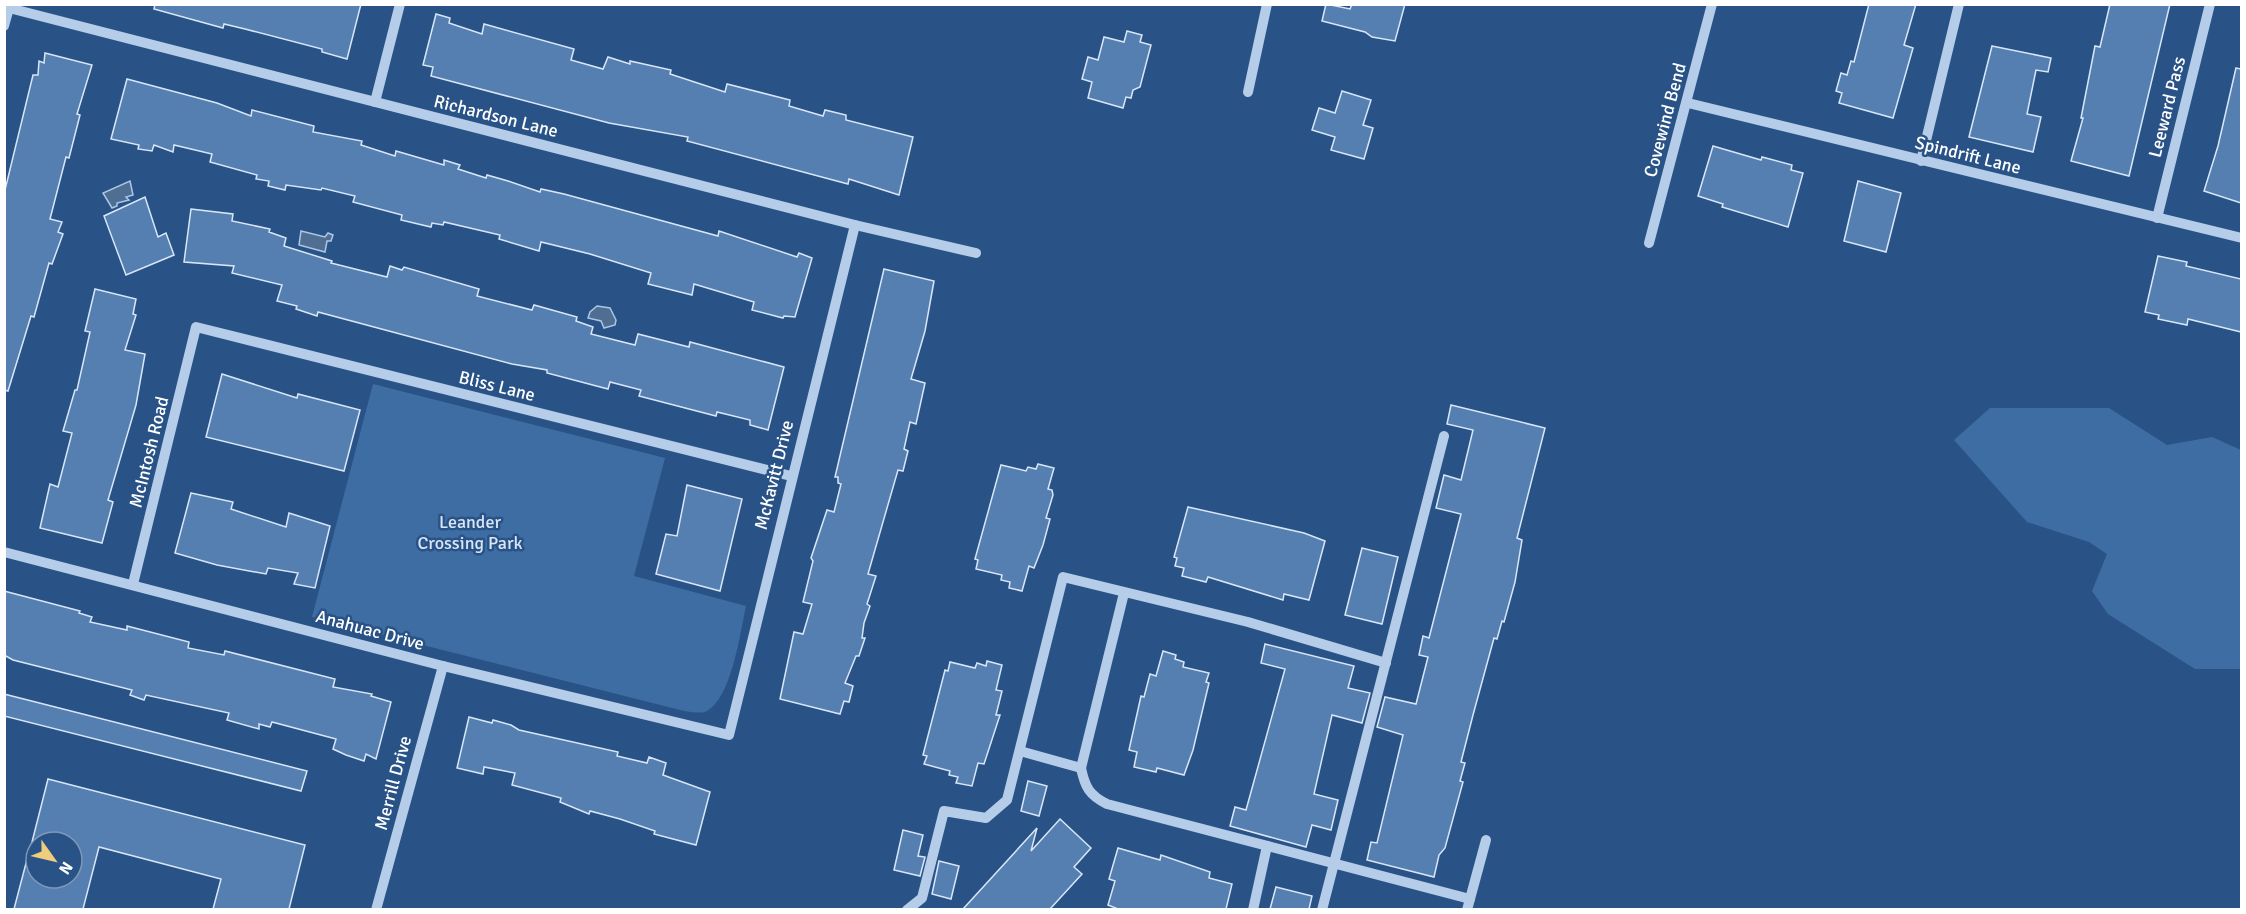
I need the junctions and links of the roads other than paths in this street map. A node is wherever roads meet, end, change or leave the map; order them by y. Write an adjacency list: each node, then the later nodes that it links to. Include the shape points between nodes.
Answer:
1 (400, 4): 8 (street)
2 (1267, 4): 7 (street)
3 (1712, 4): 9 (street, Covewind Bend)
4 (1959, 4): 10 (street)
5 (2210, 4): 11 (street, Leeward Pass)
6 (4, 26): 8 (street, Richardson Lane, via 9,8)
7 (1248, 92)
8 (375, 102): 12 (street, Richardson Lane)
9 (1688, 104): 10 (street, Spindrift Lane); 14 (street, Covewind Bend)
10 (1922, 161): 11 (street, Spindrift Lane)
11 (2157, 218): 13 (street, Spindrift Lane)
12 (855, 225): 15 (street, Richardson Lane); 18 (street, McKavitt Drive)
13 (2241, 238)
14 (1648, 243)
15 (976, 253)
16 (196, 327): 18 (street, Bliss Lane); 20 (street, McIntosh Road)
17 (1444, 436): 22 (street)
18 (791, 476): 24 (street, McKavitt Drive)
19 (4, 552): 20 (street, Anahuac Drive)
20 (133, 585): 23 (street, Anahuac Drive)
21 (1124, 593): 22 (street, via 1259,625); 25 (street, via 1063,577); 26 (street)
22 (1386, 663): 29 (street)
23 (443, 666): 24 (street, Anahuac Drive); 31 (street, Merrill Drive)
24 (729, 735)
25 (1020, 751): 26 (street); 32 (street, via 1007,800 996,813 986,818 944,811 922,898)
26 (1081, 768): 28 (street, via 1092,797 1107,804)
27 (1486, 840): 30 (street)
28 (1268, 846): 29 (street); 33 (street)
29 (1332, 862): 30 (street); 34 (street)
30 (1469, 904)
31 (376, 909)
32 (907, 909)
33 (1253, 909)
34 (1322, 909)

